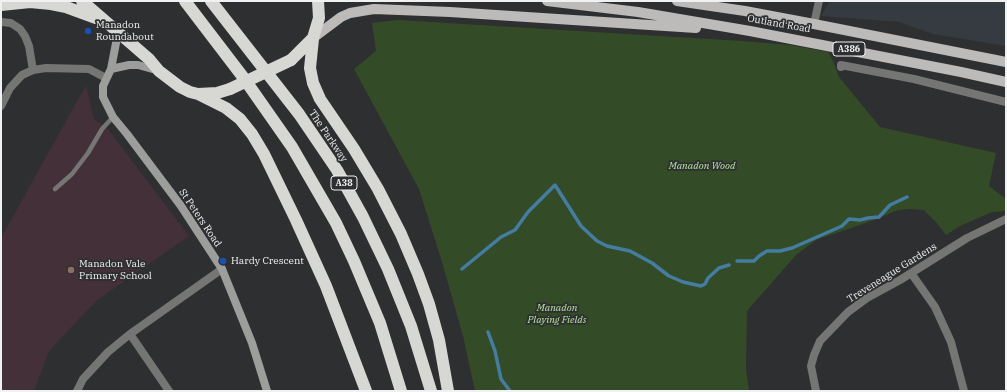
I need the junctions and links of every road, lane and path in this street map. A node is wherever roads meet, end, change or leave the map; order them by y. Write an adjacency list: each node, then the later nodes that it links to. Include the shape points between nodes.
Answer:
1 (82, 1): 13 (highway)
2 (185, 1): 36 (highway, A38, via 292,147 336,223 380,323)
3 (211, 1): 37 (highway, The Parkway / A38, via 299,114 337,170 388,268 411,326)
4 (318, 1): 15 (highway, via 319,18)
5 (547, 1): 14 (main road, Outland Road / A386, via 638,12)
6 (677, 1): 10 (main road, Outland Road / A386)
7 (712, 1): 10 (main road)
8 (819, 1): 12 (street)
9 (1, 5): 13 (highway, via 30,2 51,4 82,12)
10 (745, 11): 12 (main road, Outland Road / A386)
11 (1, 22): 19 (street, via 11,23 25,36)
12 (814, 24): 16 (main road, Outland Road / A386)
13 (112, 27): 18 (street, St Peters Road, via 116,43); 20 (highway)
14 (750, 31): 15 (main road, via 374,9 346,15); 22 (main road, Outland Road / A386)
15 (313, 39): 23 (highway, bridge, via 291,60 230,89); 38 (highway, A38, via 310,68 313,83 320,99 354,148 402,234 429,304 439,340)
16 (1006, 62)
17 (841, 67): 24 (street, via 914,80)
18 (111, 69): 20 (street, via 138,65); 21 (street, St Peters Road)
19 (33, 70): 21 (street, via 89,69); 25 (street, via 22,75 10,88)
20 (159, 71): 23 (highway, via 180,87)
21 (106, 78): 26 (street, St Peters Road, via 103,96)
22 (1006, 82)
23 (198, 94): 35 (highway, via 226,108 240,119 264,154 326,286)
24 (1006, 102)
25 (1, 106)
26 (113, 117): 27 (lane, via 72,174); 29 (street, St Peters Road, via 181,206)
27 (55, 189)
28 (1006, 219): 30 (street, Treveneague Gardens, via 967,238)
29 (222, 269): 31 (street); 34 (street, St Peters Road, via 252,343)
30 (911, 273): 39 (street, Treveneague Gardens, via 848,312 820,341 811,366); 40 (street, via 935,307 951,342)
31 (130, 334): 32 (street, via 91,369); 33 (street)
32 (77, 391)
33 (169, 391)
34 (267, 391)
35 (366, 391)
36 (401, 391)
37 (431, 391)
38 (448, 391)
39 (816, 391)
40 (964, 391)

